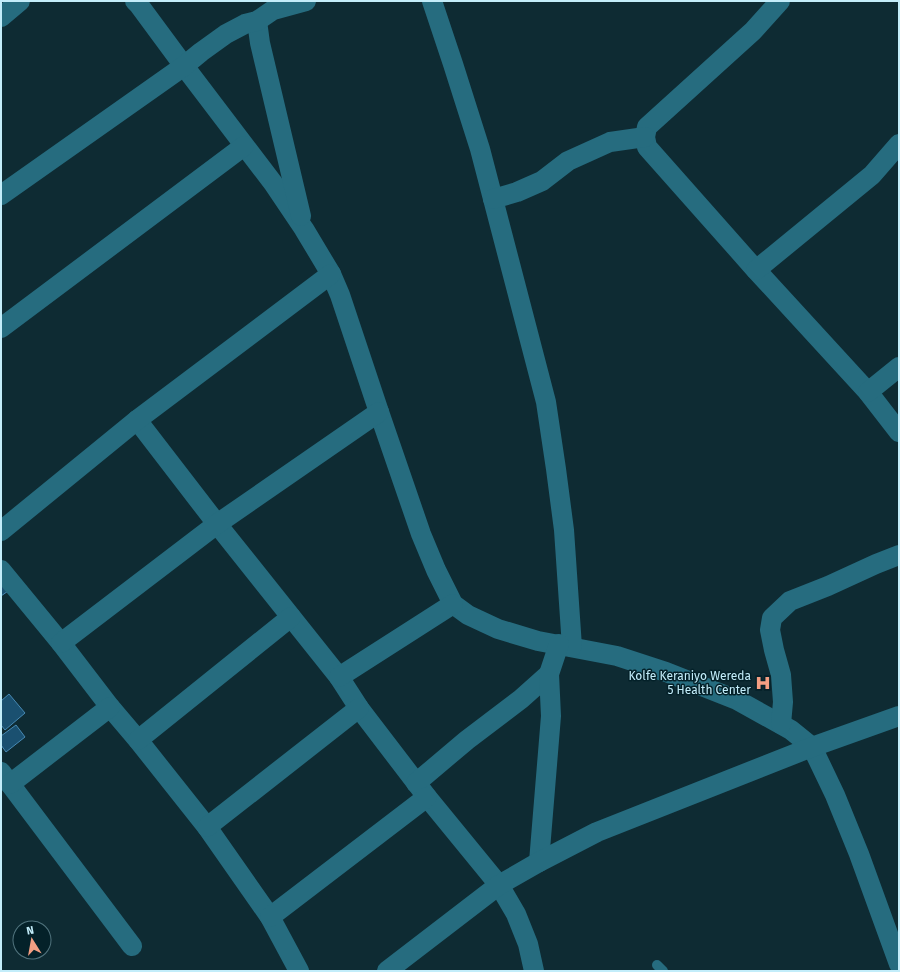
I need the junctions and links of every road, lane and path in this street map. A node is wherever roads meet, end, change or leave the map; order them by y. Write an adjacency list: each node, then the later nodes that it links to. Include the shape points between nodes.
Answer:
1 (20, 1): 6 (street)
2 (135, 1): 8 (street)
3 (306, 1): 7 (street, via 273,10)
4 (432, 1): 13 (street, via 454,64)
5 (780, 1): 9 (street, via 753,31 648,127)
6 (1, 17)
7 (257, 21): 8 (street, via 226,34); 14 (street)
8 (184, 66): 11 (street); 12 (street)
9 (645, 137): 13 (street, via 610,142 568,161 542,181); 15 (street, via 647,147)
10 (899, 144): 15 (street, via 872,174)
11 (244, 146): 14 (street); 17 (street)
12 (1, 195)
13 (493, 199): 30 (street, via 546,402 564,530)
14 (304, 229): 16 (street)
15 (756, 270): 19 (street)
16 (331, 274): 20 (street); 21 (street)
17 (1, 328)
18 (899, 367): 19 (street)
19 (868, 392): 22 (street)
20 (379, 412): 23 (street); 27 (street, via 421,534)
21 (137, 420): 23 (street); 24 (street)
22 (899, 432)
23 (217, 524): 28 (street); 29 (street)
24 (1, 532)
25 (899, 555): 36 (street, via 790,601 772,618 770,630 781,675 784,702)
26 (1, 570): 29 (street)
27 (454, 604): 30 (street, via 468,615 498,629); 32 (street)
28 (291, 617): 32 (street); 37 (street)
29 (61, 643): 33 (street)
30 (565, 646): 31 (street); 36 (street, via 617,656 666,672 736,700)
31 (548, 674): 40 (street, via 521,699 467,740); 42 (street, via 550,716)
32 (339, 677): 34 (street)
33 (110, 707): 37 (street); 39 (street)
34 (359, 708): 40 (street); 41 (street)
35 (899, 716): 38 (street)
36 (781, 724): 38 (street)
37 (138, 740): 41 (street)
38 (812, 747): 42 (street, via 597,832); 46 (street, via 859,854)
39 (6, 778): 45 (street)
40 (421, 790): 43 (street); 44 (street)
41 (207, 827): 44 (street)
42 (539, 862): 43 (street)
43 (499, 885): 48 (street); 49 (street, via 516,914 528,944)
44 (270, 917): 47 (street)
45 (132, 946)
46 (899, 964)
47 (299, 971)
48 (387, 971)
49 (534, 971)

